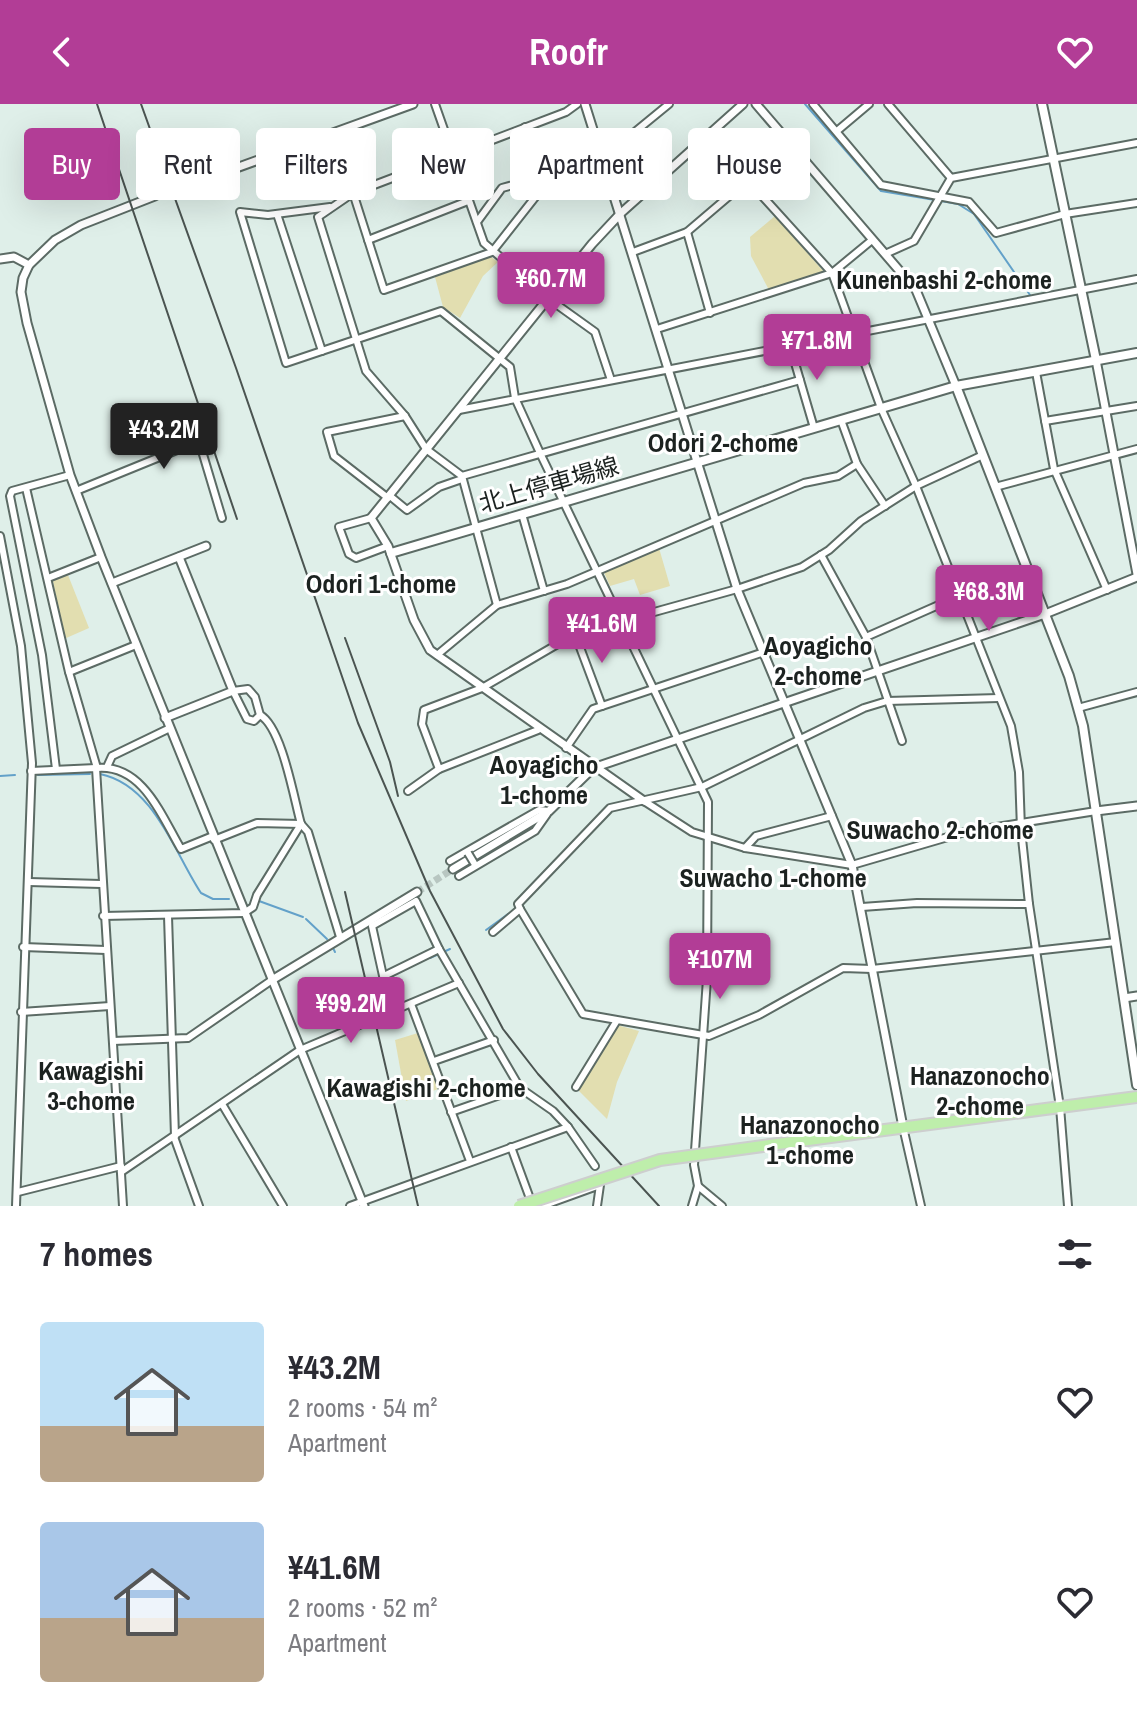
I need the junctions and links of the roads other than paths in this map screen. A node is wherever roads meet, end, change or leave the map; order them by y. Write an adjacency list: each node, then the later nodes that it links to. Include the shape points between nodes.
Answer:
1 (413, 104): 13 (street)
2 (435, 104): 14 (street)
3 (577, 104): 12 (street)
4 (585, 104): 15 (street)
5 (669, 104): 16 (street)
6 (743, 104): 17 (street)
7 (756, 104): 42 (street)
8 (813, 104): 18 (street)
9 (869, 104): 18 (street)
10 (888, 104): 23 (street)
11 (1042, 104): 22 (main road)
12 (525, 127): 19 (street)
13 (348, 128)
14 (443, 128)
15 (593, 128)
16 (640, 128)
17 (715, 128)
18 (837, 131): 25 (street, via 881,185)
19 (494, 138)
20 (1137, 143): 22 (street)
21 (688, 152): 36 (street)
22 (1053, 160): 23 (street); 38 (main road)
23 (951, 178): 25 (street)
24 (510, 186): 39 (street, via 502,188)
25 (940, 195): 38 (street, via 969,202 996,233); 45 (street, via 914,241)
26 (145, 200): 47 (street, via 81,225 47,246)
27 (342, 200): 35 (street)
28 (355, 200): 41 (street)
29 (533, 200): 43 (street)
30 (617, 200): 36 (street)
31 (725, 200): 40 (street)
32 (766, 200): 48 (street)
33 (468, 201): 39 (street); 41 (street)
34 (1137, 203): 38 (street)
35 (330, 207): 37 (street); 56 (street, via 318,217)
36 (621, 213): 44 (street); 51 (street)
37 (277, 214): 58 (street); 58 (street, via 240,212 286,363)
38 (1065, 214): 50 (main road)
39 (477, 222): 43 (street)
40 (687, 232): 44 (street); 52 (street)
41 (368, 240): 43 (street, via 384,290)
42 (872, 240): 45 (street); 48 (street)
43 (492, 252): 51 (street)
44 (633, 252): 54 (street)
45 (885, 254): 53 (street, via 916,290)
46 (0, 259): 47 (street, via 14,257)
47 (29, 265): 85 (street, via 23,278 23,307)
48 (832, 273): 52 (street); 55 (street)
49 (1137, 279): 50 (street)
50 (1080, 290): 53 (street); 61 (main road)
51 (549, 299): 60 (street); 64 (street, via 595,332)
52 (710, 313): 54 (street)
53 (928, 318): 55 (street); 66 (street)
54 (657, 329): 62 (street)
55 (852, 334): 57 (street); 69 (street)
56 (357, 339): 58 (street); 60 (street, via 441,311); 73 (street, via 370,379)
57 (790, 346): 62 (street); 65 (street)
58 (322, 351)
59 (1137, 353): 61 (main road, 北上停車場線)
60 (501, 358): 67 (street, via 510,367); 70 (street)
61 (1096, 360): 63 (main road, 北上停車場線); 71 (street)
62 (669, 369): 64 (street); 72 (street)
63 (1036, 372): 66 (main road, 北上停車場線); 75 (street)
64 (611, 380): 67 (street)
65 (800, 380): 72 (street); 76 (street)
66 (956, 386): 69 (main road, 北上停車場線); 81 (main road)
67 (515, 398): 70 (street); 79 (street)
68 (1137, 406): 71 (street)
69 (881, 408): 74 (main road, 北上停車場線); 87 (street)
70 (459, 410): 77 (street)
71 (1106, 412): 75 (street); 80 (street)
72 (684, 414): 79 (street); 82 (street)
73 (405, 416): 77 (street); 91 (street, via 327,432 334,456)
74 (841, 420): 76 (main road, 北上停車場線); 83 (street)
75 (1045, 421): 84 (street)
76 (814, 428): 82 (main road, 北上停車場線)
77 (426, 449): 86 (street); 91 (street)
78 (1137, 449): 80 (street)
79 (540, 453): 86 (street); 92 (street)
80 (1115, 454): 84 (street); 106 (street)
81 (983, 455): 87 (street); 88 (main road)
82 (698, 462): 92 (main road, 北上停車場線); 97 (street)
83 (857, 464): 93 (street); 97 (street, via 838,476 804,483)
84 (1054, 469): 88 (street); 110 (street)
85 (70, 475): 89 (street); 90 (street)
86 (462, 478): 91 (street, via 407,510); 98 (street)
87 (916, 486): 93 (street); 112 (street)
88 (995, 487): 114 (main road)
89 (26, 488): 107 (street); 143 (street, via 10,496 40,642)
90 (76, 491): 95 (street, via 199,441); 103 (street)
91 (389, 497): 96 (street)
92 (563, 502): 94 (main road, 北上停車場線); 105 (street)
93 (885, 506): 102 (street)
94 (522, 514): 98 (main road, 北上停車場線); 111 (street)
95 (222, 518)
96 (371, 518): 101 (street); 101 (street, via 339,527 349,554 356,558)
97 (716, 521): 105 (street); 109 (street)
98 (476, 528): 101 (main road, 北上停車場線); 113 (street)
99 (0, 536): 145 (street, via 21,646)
100 (206, 546): 104 (street)
101 (390, 550): 121 (street, via 414,620)
102 (821, 555): 109 (street); 117 (street)
103 (101, 557): 107 (street); 108 (street)
104 (179, 557): 108 (street); 126 (street)
105 (597, 570): 111 (street); 115 (street)
106 (1137, 575): 110 (street)
107 (48, 578): 123 (street)
108 (112, 583): 119 (street)
109 (737, 589): 115 (street); 120 (street)
110 (1107, 590): 114 (street)
111 (544, 591): 113 (street)
112 (959, 596): 117 (street); 118 (street)
113 (497, 605): 121 (street)
114 (1045, 614): 118 (street); 132 (main road)
115 (621, 622): 116 (street); 125 (street)
116 (575, 634): 124 (street); 131 (street)
117 (866, 637): 122 (street)
118 (975, 638): 122 (street); 128 (street)
119 (136, 645): 123 (street); 134 (street)
120 (764, 652): 125 (street); 130 (street)
121 (437, 655): 124 (street)
122 (878, 670): 129 (street); 130 (street)
123 (69, 672): 141 (street, via 97,768)
124 (482, 688): 136 (street); 144 (street, via 424,710 422,724)
125 (655, 689): 131 (street); 137 (street)
126 (233, 691): 133 (street, via 252,692); 133 (street, via 247,719); 134 (street)
127 (1137, 692): 132 (street)
128 (999, 698): 129 (street); 153 (street, via 1011,726)
129 (887, 701): 138 (street); 139 (street)
130 (784, 702): 137 (street); 138 (street)
131 (602, 706): 140 (street, via 593,709)
132 (1078, 708): 151 (main road)
133 (260, 715): 154 (street, via 270,722 277,739)
134 (165, 718): 135 (street)
135 (170, 728): 141 (street, via 112,756); 156 (street)
136 (538, 730): 140 (street); 144 (street)
137 (680, 738): 142 (street); 146 (street)
138 (798, 740): 146 (street); 152 (street)
139 (902, 741)
140 (565, 749): 142 (street)
141 (107, 767): 156 (street, via 152,796 181,849)
142 (593, 768): 148 (street); 150 (street)
143 (56, 769): 145 (street); 164 (street, via 96,768)
144 (439, 769): 147 (street)
145 (31, 771): 163 (street)
146 (702, 787): 148 (street); 155 (street, via 708,802)
147 (408, 791)
148 (644, 801): 155 (street); 168 (street, via 602,814 518,904)
149 (1137, 806): 151 (street)
150 (549, 811): 158 (street, via 539,810); 159 (street); 160 (street, via 535,831)
151 (1096, 811): 153 (street); 174 (main road)
152 (832, 816): 157 (street, via 756,836); 161 (street)
153 (1021, 823): 161 (street, via 965,832); 166 (street)
154 (301, 824): 156 (street, via 257,823); 169 (street, via 253,907); 173 (street, via 308,832)
155 (707, 836): 157 (street); 190 (street)
156 (214, 838): 169 (street)
157 (745, 848): 161 (street)
158 (468, 852): 159 (street); 160 (street, bridge)
159 (452, 865)
160 (475, 865): 162 (street)
161 (852, 865): 167 (street)
162 (459, 876)
163 (29, 882): 164 (street); 175 (street)
164 (101, 884): 170 (street)
165 (417, 892): 173 (street)
166 (1029, 904): 167 (street); 178 (street)
167 (862, 907): 179 (street)
168 (520, 909): 172 (street); 189 (street, via 583,1014)
169 (244, 913): 171 (street); 181 (street)
170 (103, 916): 171 (street); 177 (street)
171 (168, 916): 191 (street)
172 (493, 932)
173 (340, 937): 181 (street)
174 (1116, 942): 178 (street); 184 (main road)
175 (23, 947): 177 (street); 187 (street)
176 (439, 949): 180 (street); 180 (street, via 416,901 372,926); 182 (street)
177 (106, 950): 186 (street)
178 (1038, 951): 179 (street); 201 (street)
179 (872, 969): 190 (street, via 843,968 759,1015); 204 (street)
180 (384, 976): 188 (street)
181 (272, 980): 191 (street, via 188,1038); 194 (street)
182 (459, 983): 185 (street); 192 (street)
183 (1137, 996): 184 (street)
184 (1124, 998): 196 (main road)
185 (411, 1004): 188 (street); 195 (street)
186 (110, 1006): 187 (street); 193 (street)
187 (21, 1012): 211 (street)
188 (391, 1012): 194 (street)
189 (616, 1022): 190 (street); 197 (street)
190 (702, 1035): 210 (street, via 694,1165)
191 (171, 1039): 193 (street); 205 (street)
192 (494, 1040): 195 (street); 198 (street)
193 (113, 1041): 209 (street)
194 (300, 1050): 200 (street); 212 (street)
195 (434, 1061): 202 (street)
196 (1137, 1085)
197 (576, 1087)
198 (520, 1088): 202 (street); 203 (street)
199 (1137, 1097): 201 (highway)
200 (222, 1104): 205 (street); 216 (street)
201 (1060, 1107): 204 (highway); 225 (street)
202 (451, 1112): 207 (street)
203 (568, 1127): 206 (street); 208 (street)
204 (903, 1127): 218 (highway, bridge, via 660,1160); 224 (street)
205 (174, 1136): 209 (street); 215 (street)
206 (511, 1147): 207 (street); 219 (street)
207 (470, 1161): 212 (street)
208 (595, 1166)
209 (121, 1169): 211 (street); 214 (street)
210 (698, 1186): 222 (street); 223 (street)
211 (18, 1192): 213 (street)
212 (363, 1204): 217 (street)
213 (16, 1206)
214 (123, 1206)
215 (199, 1206)
216 (283, 1206)
217 (350, 1206)
218 (519, 1206)
219 (533, 1206)
220 (542, 1206): 221 (street, via 600,1185)
221 (597, 1206)
222 (692, 1206)
223 (722, 1206)
224 (921, 1206)
225 (1068, 1206)

